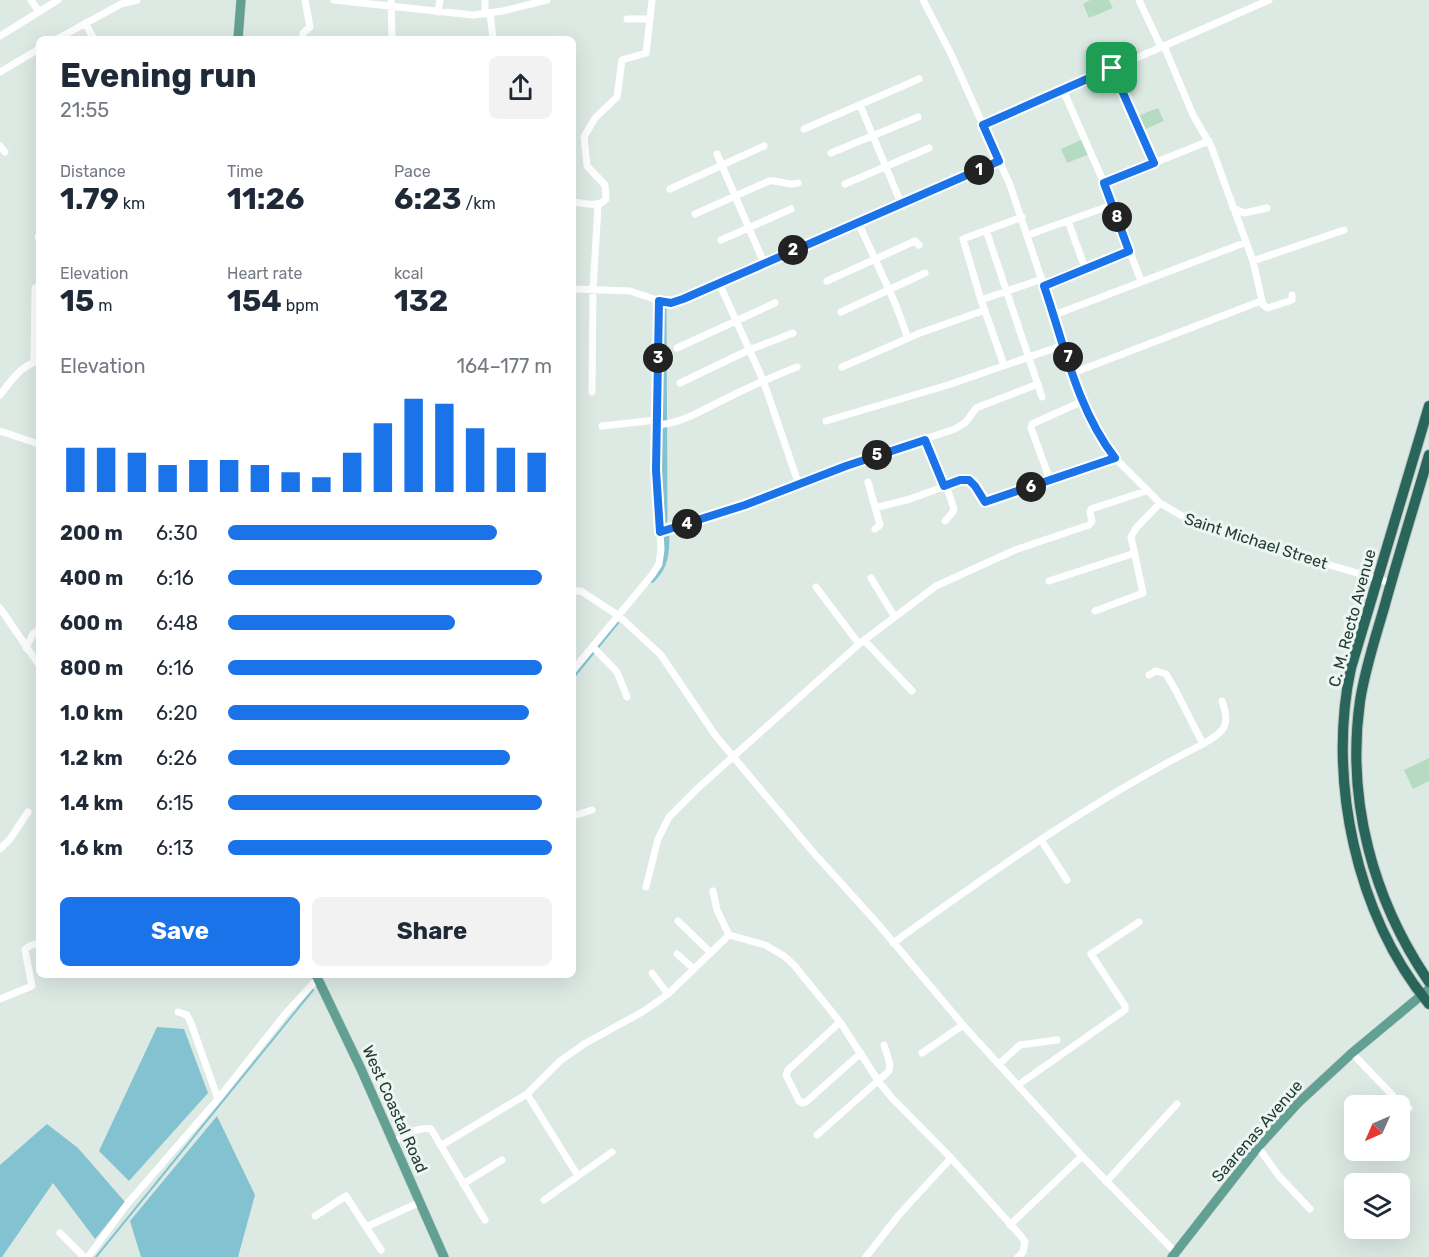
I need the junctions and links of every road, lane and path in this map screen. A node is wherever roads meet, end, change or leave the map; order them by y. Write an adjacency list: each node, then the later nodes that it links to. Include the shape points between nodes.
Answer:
1 (31, 0): 16 (street)
2 (58, 0): 16 (street)
3 (137, 0): 21 (street)
4 (241, 0): 25 (main road)
5 (305, 0): 26 (street, via 310,27)
6 (334, 0): 15 (street)
7 (440, 0): 17 (street)
8 (485, 0): 18 (street)
9 (547, 0): 14 (street)
10 (652, 0): 20 (street)
11 (923, 0): 37 (street, Saint Michael Street)
12 (1139, 0): 29 (street)
13 (1269, 0): 29 (street)
14 (537, 2): 18 (street)
15 (390, 3): 17 (street); 27 (street)
16 (39, 12): 22 (street)
17 (438, 12): 18 (street)
18 (488, 14): 28 (street)
19 (627, 19): 20 (street)
20 (650, 19): 56 (street, via 646,54 622,60 617,97 595,118 585,135 587,166 605,187 606,199)
21 (85, 23): 23 (street); 24 (street)
22 (1, 32)
23 (62, 36)
24 (92, 36)
25 (238, 36)
26 (302, 36)
27 (392, 36)
28 (492, 36)
29 (1162, 46): 31 (street); 40 (street)
30 (36, 52): 32 (street)
31 (1112, 68): 34 (street); 46 (street)
32 (0, 72)
33 (919, 79): 35 (street)
34 (1063, 90): 37 (street); 50 (street)
35 (860, 105): 38 (street); 39 (street)
36 (918, 117): 39 (street)
37 (983, 125): 45 (street, Saint Michael Street)
38 (804, 129)
39 (872, 136): 43 (street); 48 (street)
40 (1209, 141): 46 (street); 58 (street)
41 (764, 146): 47 (street)
42 (930, 148): 48 (street)
43 (831, 153)
44 (717, 154): 47 (street)
45 (999, 161): 55 (street); 62 (street, Saint Michael Street)
46 (1154, 163): 50 (street)
47 (722, 166): 52 (street); 53 (street)
48 (886, 167): 51 (street); 55 (street)
49 (798, 183): 53 (street, via 789,185 773,180)
50 (1104, 183): 57 (street)
51 (845, 184)
52 (670, 189)
53 (735, 196): 61 (street); 65 (street)
54 (576, 202): 56 (street)
55 (901, 203): 64 (street)
56 (598, 205): 84 (street)
57 (1112, 205): 63 (street); 72 (street)
58 (1233, 208): 59 (street, via 1244,213); 70 (street)
59 (1267, 208)
60 (791, 209): 65 (street)
61 (695, 214)
62 (1022, 217): 66 (street); 68 (street, Saint Michael Street)
63 (1068, 221): 68 (street); 76 (street)
64 (858, 222): 73 (street); 75 (street)
65 (749, 227): 69 (street); 75 (street)
66 (986, 230): 86 (street); 88 (street, via 962,240)
67 (1344, 230): 74 (street)
68 (1028, 235): 80 (street, Saint Michael Street)
69 (721, 240)
70 (1244, 243): 74 (street); 79 (street)
71 (919, 245): 73 (street, via 915,241)
72 (1129, 251): 76 (street); 79 (street)
73 (874, 259): 78 (street); 85 (street)
74 (1253, 261): 90 (street)
75 (764, 263): 81 (street)
76 (1085, 268): 80 (street)
77 (925, 273): 85 (street)
78 (827, 281)
79 (1141, 281): 94 (street)
80 (1043, 282): 86 (street); 94 (street, Saint Michael Street)
81 (719, 283): 89 (street, via 677,302); 95 (street)
82 (36, 288): 102 (street)
83 (576, 289): 84 (street)
84 (593, 290): 89 (street, via 630,291); 110 (street)
85 (889, 290): 93 (street); 97 (street)
86 (1007, 291): 88 (street); 101 (street)
87 (1292, 295): 90 (street, via 1290,301 1268,308)
88 (981, 300): 92 (street)
89 (659, 301): 116 (street)
90 (1261, 301): 106 (street)
91 (775, 303): 95 (street)
92 (985, 310): 97 (street); 103 (street)
93 (841, 312)
94 (1054, 315): 98 (street, Saint Michael Street)
95 (736, 321): 99 (street); 100 (street)
96 (793, 333): 100 (street)
97 (908, 338): 105 (street)
98 (1064, 345): 101 (street); 106 (street, Saint Michael Street)
99 (677, 348)
100 (749, 350): 107 (street); 108 (street)
101 (1028, 357): 103 (street); 109 (street)
102 (36, 361): 111 (street, via 16,375)
103 (1004, 365): 115 (street)
104 (796, 367): 107 (street)
105 (842, 367)
106 (1073, 373): 113 (street, Saint Michael Street)
107 (763, 380): 116 (street, via 693,415); 125 (street)
108 (680, 383)
109 (1038, 384): 112 (street); 119 (street, via 982,404 962,426)
110 (592, 392)
111 (0, 394)
112 (1042, 397)
113 (1083, 401): 122 (street, Saint Michael Street); 123 (street, via 1032,424)
114 (1429, 406): 135 (highway, C. M. Recto Avenue)
115 (826, 421)
116 (660, 424): 117 (street); 132 (street, via 656,493)
117 (602, 426)
118 (0, 431): 120 (street)
119 (925, 440): 125 (street); 126 (street)
120 (36, 443)
121 (1429, 455): 137 (highway, C. M. Recto Avenue)
122 (1115, 458): 123 (street); 127 (street, Saint Michael Street)
123 (1050, 480): 126 (street, via 985,502 969,480)
124 (868, 482): 129 (street)
125 (799, 485): 132 (street)
126 (945, 485): 129 (street); 130 (street, via 954,509)
127 (1146, 491): 128 (street, Saint Michael Street); 143 (street, via 1091,509 1089,525 973,568 936,586)
128 (1160, 503): 133 (street, via 1132,533); 135 (street, Saint Michael Street, via 1205,526)
129 (875, 508): 131 (street, via 880,526)
130 (945, 521)
131 (874, 529)
132 (660, 532): 142 (street, via 659,564)
133 (1135, 553): 136 (street); 141 (street, via 1143,593)
134 (871, 578): 143 (street)
135 (1377, 579): 137 (street, Saint Michael Street); 176 (highway, C. M. Recto Avenue, via 1345,703 1345,794 1372,904 1394,949)
136 (1049, 581)
137 (1391, 583): 175 (highway, C. M. Recto Avenue, via 1360,701 1357,750 1361,809 1383,900)
138 (816, 587): 145 (street)
139 (576, 591): 142 (street)
140 (0, 608): 146 (street)
141 (1095, 611)
142 (618, 615): 147 (street); 155 (street, via 661,655)
143 (894, 616): 145 (street)
144 (36, 632): 146 (street)
145 (862, 642): 151 (street); 155 (street)
146 (26, 648): 148 (street)
147 (596, 650): 149 (street); 152 (street, via 617,672)
148 (36, 661)
149 (576, 667)
150 (1149, 675): 154 (street, via 1156,671 1166,674)
151 (912, 691)
152 (627, 697)
153 (1222, 701): 154 (street, via 1227,723)
154 (1203, 744): 159 (street, via 1149,771)
155 (734, 757): 162 (street, via 667,820); 167 (street)
156 (592, 810): 158 (street)
157 (28, 812): 160 (street)
158 (576, 815)
159 (1041, 840): 161 (street); 167 (street)
160 (0, 849)
161 (1067, 880)
162 (646, 887)
163 (712, 891): 166 (street)
164 (678, 921): 169 (street)
165 (1140, 922): 190 (street, via 1091,954 1125,1010)
166 (729, 935): 169 (street); 181 (street, via 765,945 784,956)
167 (893, 943): 182 (street)
168 (36, 944): 178 (street, via 25,950 32,986)
169 (711, 953): 171 (street)
170 (677, 954): 171 (street)
171 (694, 969): 177 (street)
172 (652, 973): 177 (street)
173 (316, 978): 193 (street)
174 (319, 978): 196 (main road, West Coastal Road)
175 (1429, 982)
176 (1425, 992): 179 (highway, C. M. Recto Avenue); 187 (main road, Saarenas Avenue)
177 (668, 994): 191 (street, via 568,1055)
178 (0, 999)
179 (1429, 1004)
180 (178, 1012): 193 (street, via 187,1015 191,1023)
181 (840, 1022): 185 (street); 185 (street, via 788,1070 786,1075 799,1101 806,1102)
182 (963, 1025): 186 (street); 188 (street)
183 (1057, 1040): 188 (street, via 1020,1045)
184 (884, 1045): 189 (street, via 890,1064)
185 (861, 1053): 189 (street)
186 (922, 1053)
187 (1352, 1053): 192 (street); 198 (main road, Saarenas Avenue, via 1298,1103)
188 (999, 1064): 190 (street)
189 (879, 1082): 195 (street); 201 (street)
190 (1018, 1085): 200 (street)
191 (527, 1094): 197 (street); 203 (street)
192 (1393, 1095)
193 (219, 1099): 216 (street)
194 (1177, 1104): 204 (street)
195 (817, 1135)
196 (393, 1143): 197 (street, via 428,1127); 207 (main road, West Coastal Road)
197 (442, 1145): 205 (street)
198 (1258, 1148): 208 (street); 215 (main road, Saarenas Avenue)
199 (612, 1152): 203 (street)
200 (1082, 1156): 204 (street); 211 (street)
201 (951, 1158): 211 (street); 218 (street)
202 (502, 1160): 205 (street)
203 (578, 1176): 206 (street)
204 (1106, 1182): 215 (street)
205 (463, 1184): 210 (street)
206 (544, 1200)
207 (420, 1202): 212 (street); 217 (main road, West Coastal Road)
208 (1310, 1209)
209 (315, 1216): 212 (street, via 346,1196)
210 (485, 1220)
211 (1010, 1225): 219 (street, via 1025,1242)
212 (366, 1227): 214 (street)
213 (60, 1233): 216 (street)
214 (381, 1250)
215 (1174, 1255)
216 (86, 1257)
217 (444, 1257)
218 (866, 1257)
219 (1018, 1257)

